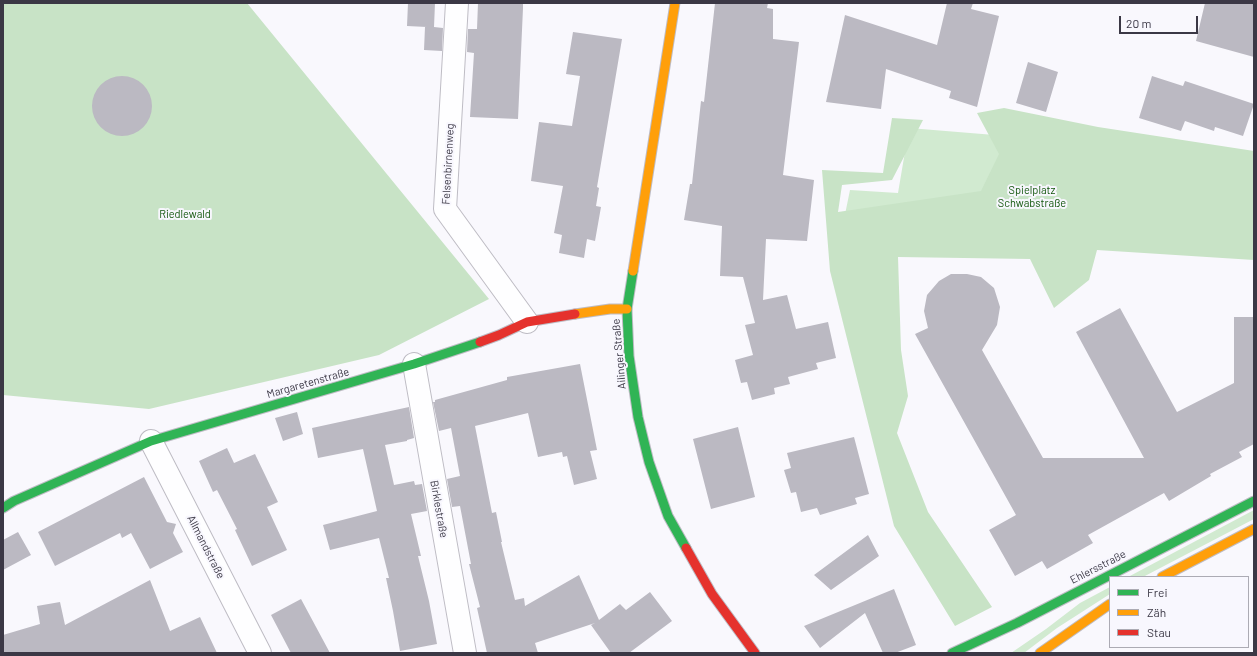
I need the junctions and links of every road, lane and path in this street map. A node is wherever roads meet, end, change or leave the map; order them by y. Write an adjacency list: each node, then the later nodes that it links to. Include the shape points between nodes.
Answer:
1 (457, 3): 4 (street, Felsenbirnenweg, via 445,209)
2 (675, 3): 3 (street, Ailinger Straße)
3 (627, 308): 4 (street, Margaretenstraße); 14 (street, Ailinger Straße, via 629,356 638,417 649,462 668,516 712,594)
4 (527, 322): 5 (street, Margaretenstraße, via 499,335)
5 (414, 364): 6 (street, Margaretenstraße); 13 (street, Birklestraße)
6 (151, 441): 8 (street, Margaretenstraße); 12 (street, Allmandstraße)
7 (1254, 501): 15 (street, Ehlersstraße, via 1017,623)
8 (3, 508)
9 (1254, 529): 10 (street)
10 (1164, 576)
11 (1109, 605): 16 (street)
12 (260, 653)
13 (465, 653)
14 (755, 653)
15 (952, 653)
16 (1040, 653)

